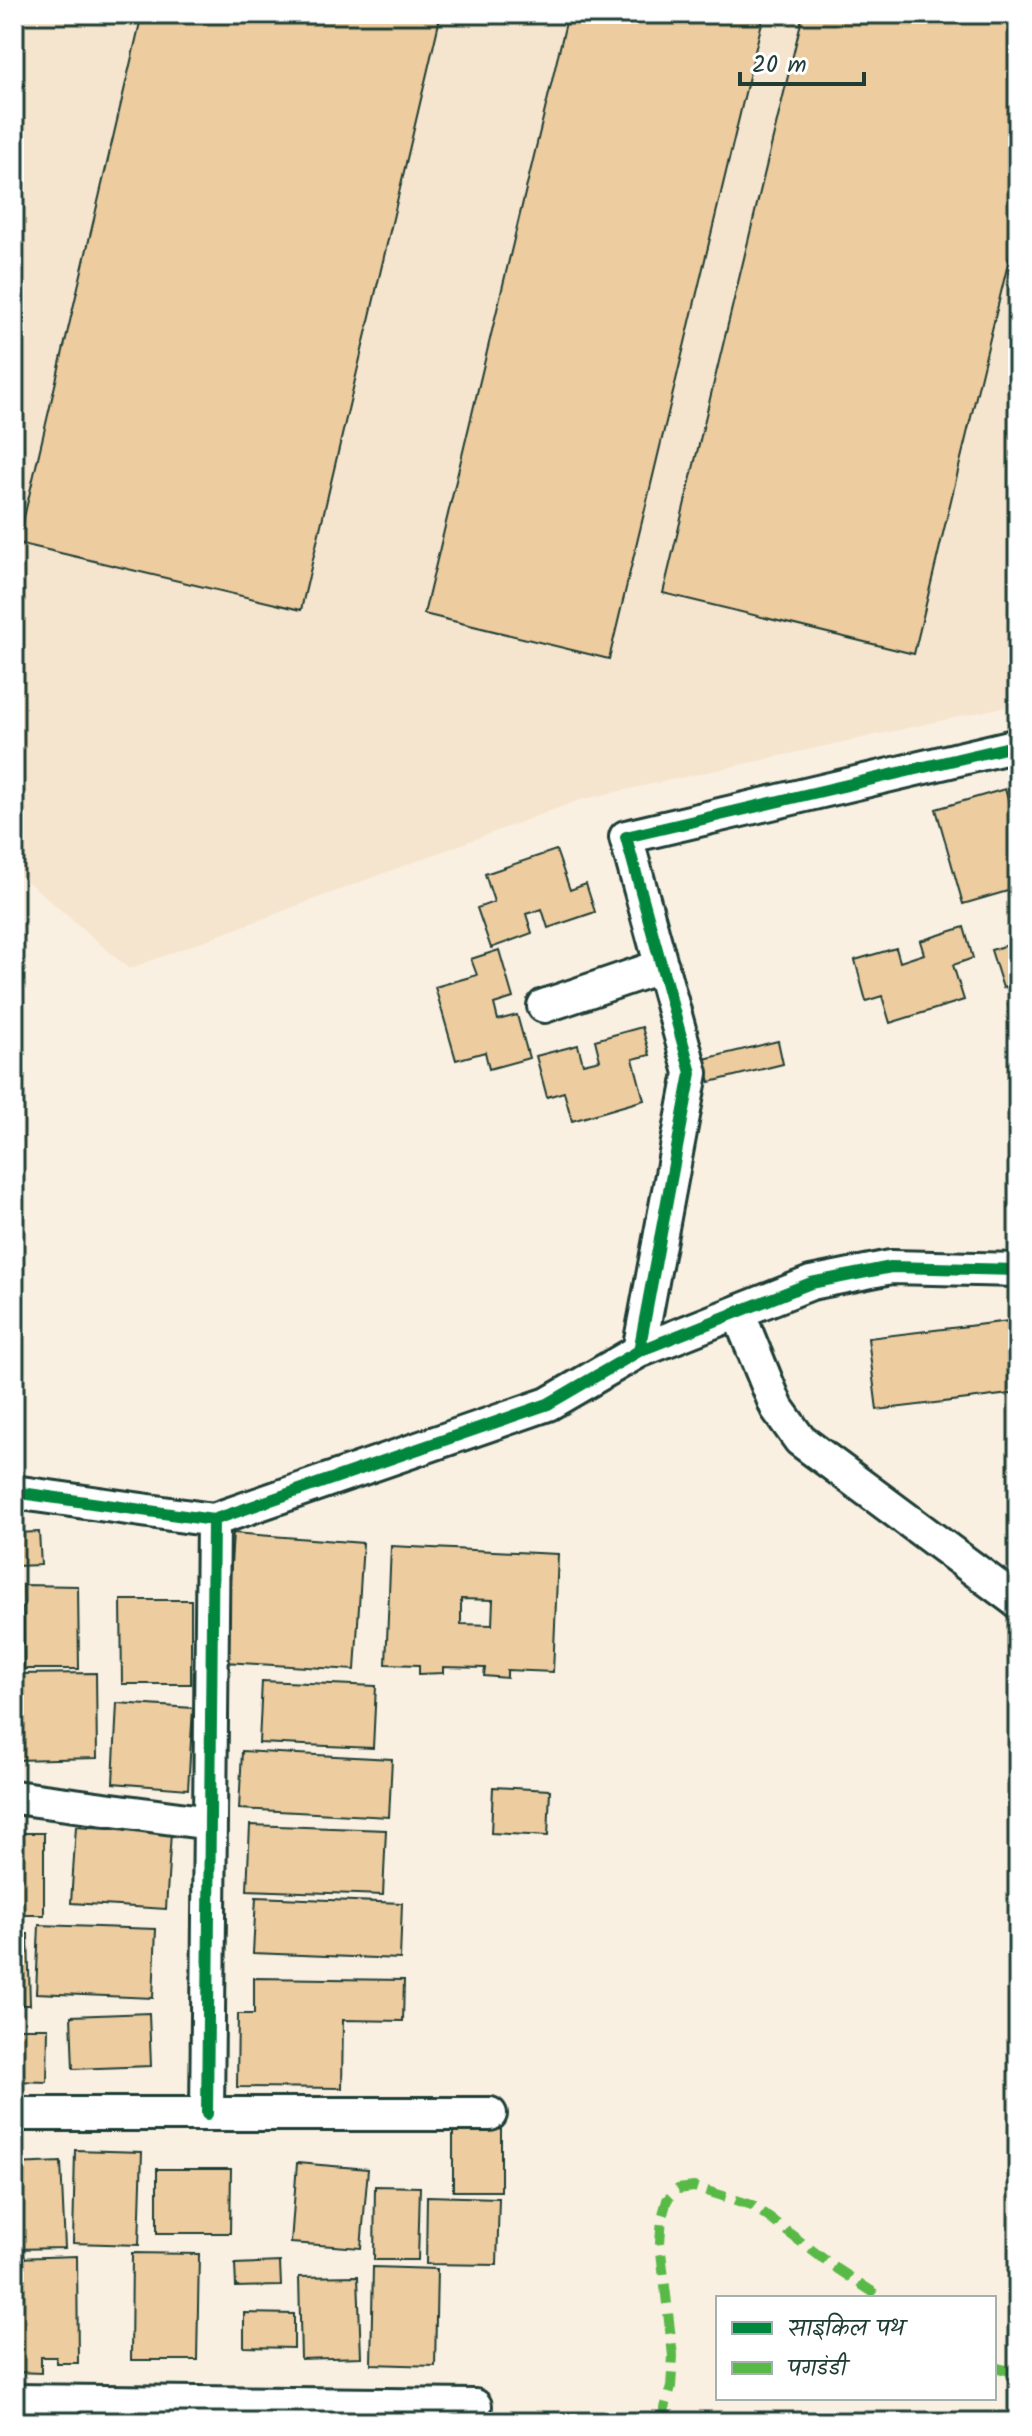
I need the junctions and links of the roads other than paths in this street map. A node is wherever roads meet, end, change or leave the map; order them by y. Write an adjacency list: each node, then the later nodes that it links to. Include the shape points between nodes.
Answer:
1 (1018, 745): 2 (street, via 626,837)
2 (662, 966): 3 (street); 6 (street, via 691,1073)
3 (544, 1006)
4 (1018, 1270): 5 (street, via 891,1267 811,1283)
5 (738, 1312): 6 (street); 9 (street, via 777,1408 800,1440)
6 (639, 1351): 8 (street, via 548,1404)
7 (14, 1492): 8 (street)
8 (213, 1520): 11 (street)
9 (1018, 1602)
10 (14, 1797): 11 (street)
11 (210, 1823): 13 (street)
12 (14, 2114): 13 (street)
13 (207, 2114): 14 (street)
14 (490, 2114)
15 (14, 2401): 16 (street)
16 (475, 2406)

